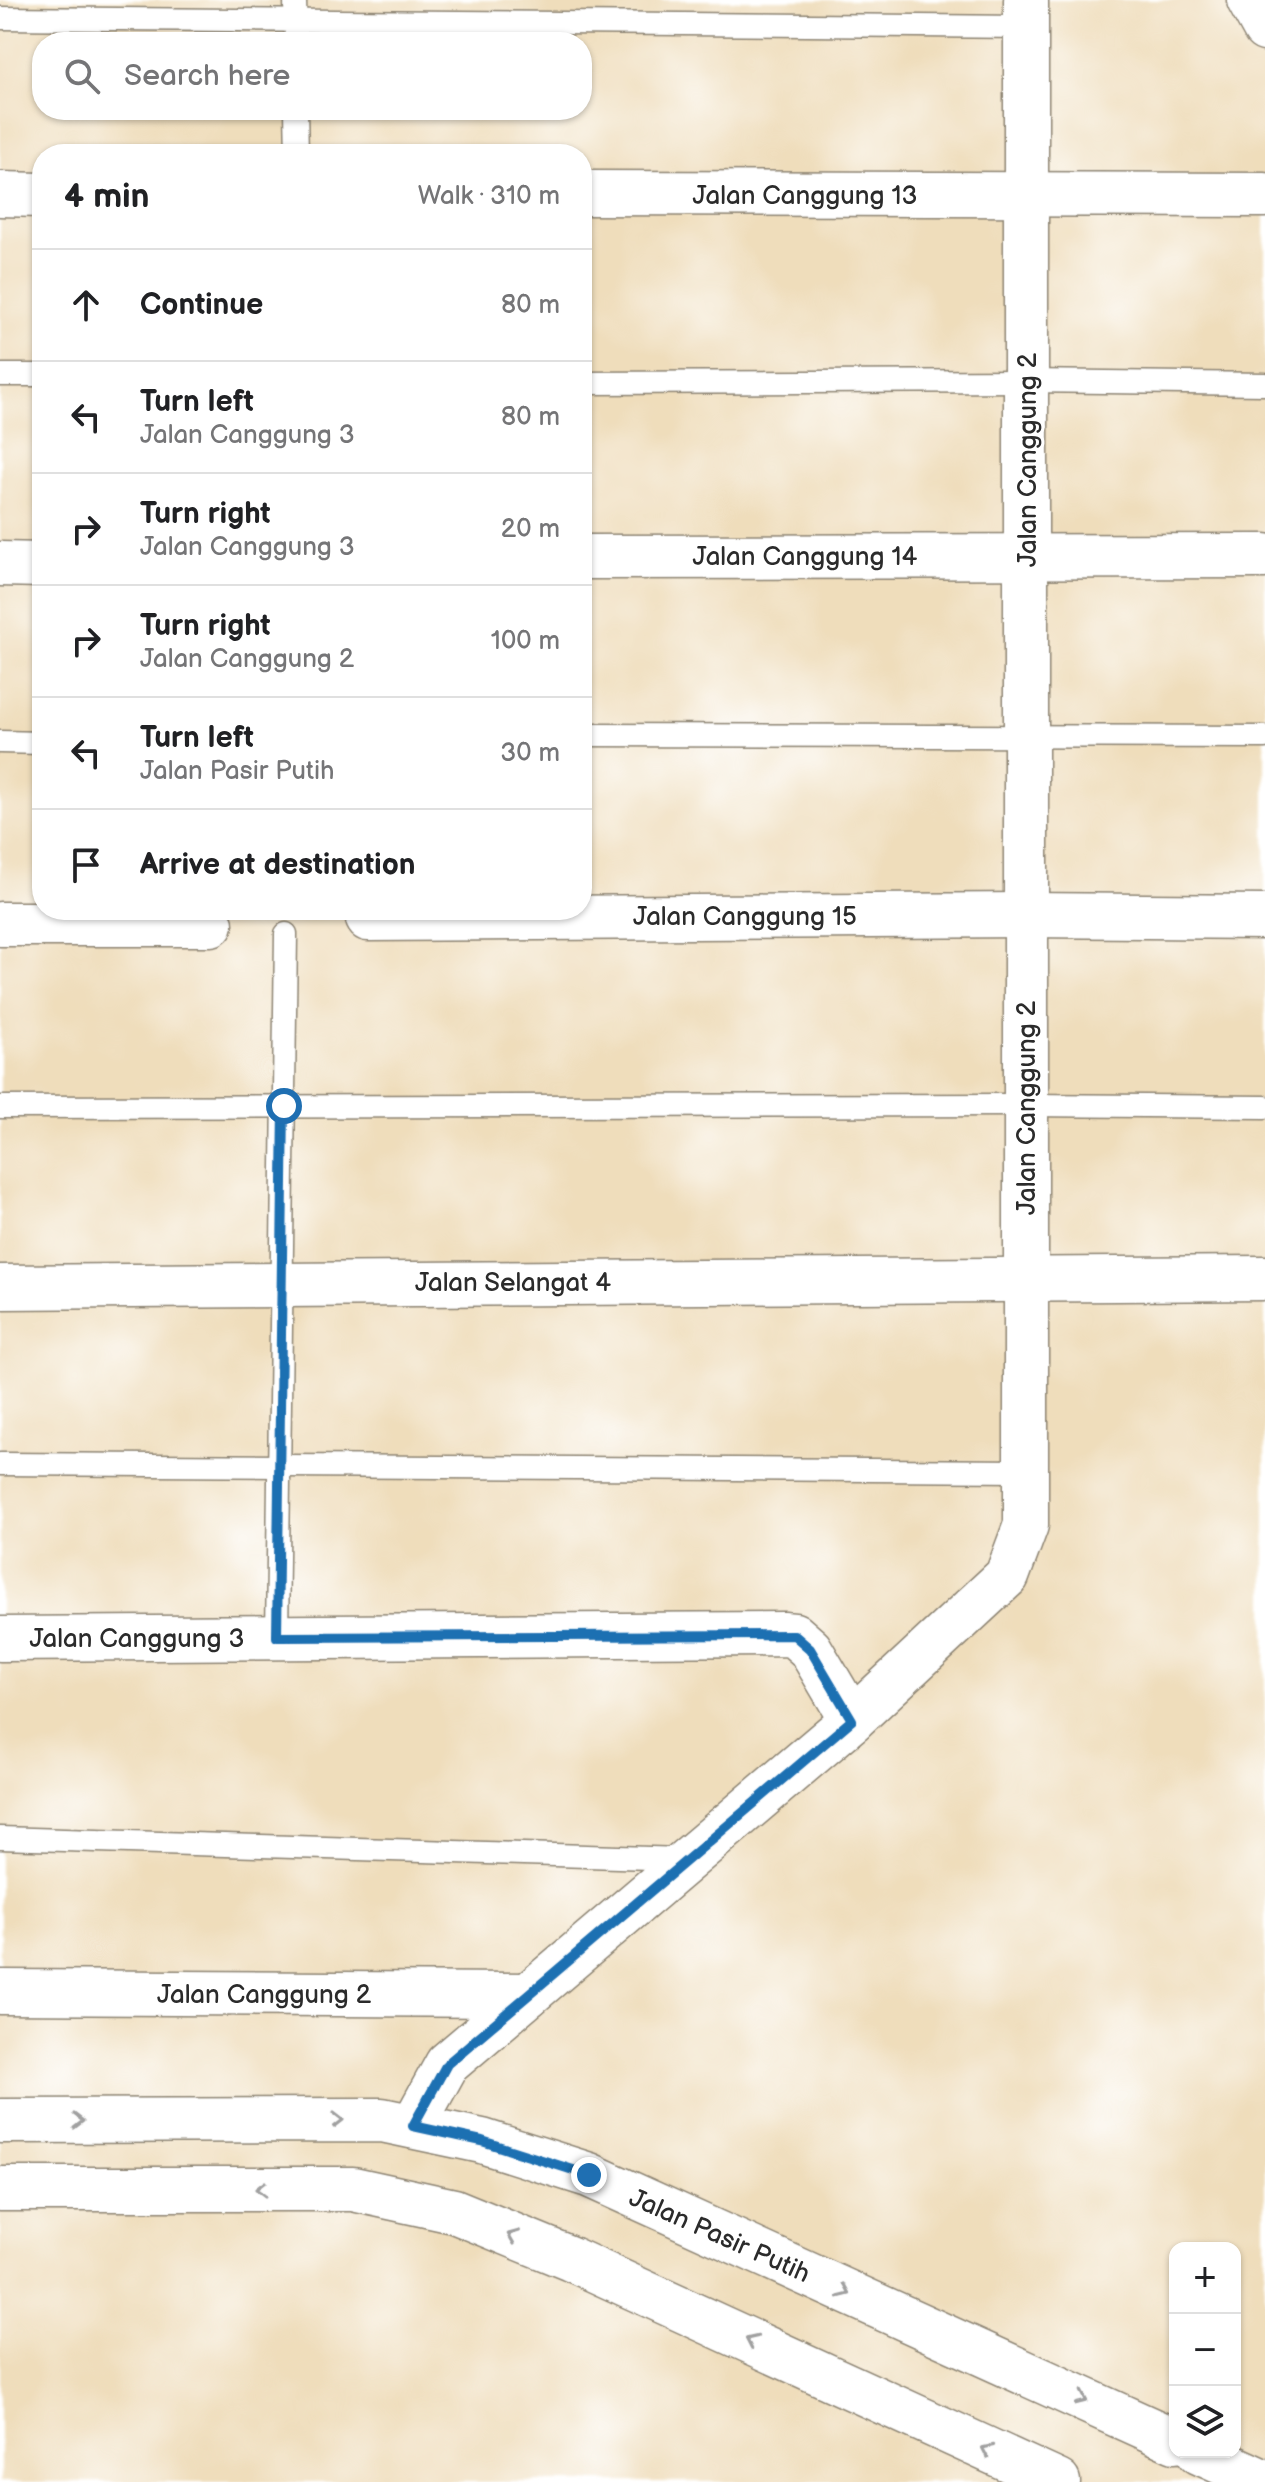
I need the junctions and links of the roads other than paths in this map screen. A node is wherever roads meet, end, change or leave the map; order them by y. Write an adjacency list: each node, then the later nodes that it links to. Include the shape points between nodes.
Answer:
1 (1249, 0): 5 (street)
2 (1026, 14): 4 (lane); 12 (street, Jalan Canggung 2)
3 (0, 18): 4 (lane)
4 (296, 21)
5 (1265, 29)
6 (296, 120): 7 (lane)
7 (297, 144)
8 (592, 193): 12 (street, Jalan Canggung 13)
9 (0, 194): 10 (street)
10 (32, 195)
11 (1265, 195): 12 (street, Jalan Canggung 13)
12 (1028, 196): 15 (street, Jalan Canggung 2)
13 (0, 375): 14 (lane)
14 (32, 375)
15 (1026, 381): 16 (lane); 17 (lane); 18 (street, Jalan Canggung 2)
16 (592, 383)
17 (1265, 384)
18 (1028, 555): 19 (street, Jalan Canggung 14); 20 (street, Jalan Canggung 14); 24 (street, Jalan Canggung 2)
19 (1265, 556)
20 (592, 557)
21 (0, 564): 22 (street)
22 (32, 565)
23 (592, 735): 24 (lane)
24 (1026, 735): 25 (lane); 29 (street, Jalan Canggung 2)
25 (1265, 737)
26 (0, 742): 27 (lane)
27 (32, 743)
28 (592, 914): 29 (street, Jalan Canggung 15)
29 (1026, 915): 30 (street, Jalan Canggung 15); 36 (street, Jalan Canggung 2)
30 (1265, 917)
31 (82, 920): 33 (street)
32 (173, 920): 34 (street)
33 (0, 924)
34 (211, 924)
35 (286, 934): 37 (lane)
36 (1026, 1105): 37 (lane); 39 (lane); 40 (street, Jalan Canggung 2)
37 (284, 1106): 38 (lane); 42 (lane)
38 (0, 1107)
39 (1265, 1107)
40 (1026, 1278): 41 (street, Jalan Selangat 4); 42 (street, Jalan Selangat 4); 46 (street, Jalan Canggung 2)
41 (1265, 1278)
42 (281, 1284): 43 (street, Jalan Selangat 4); 45 (lane)
43 (0, 1287)
44 (0, 1464): 45 (lane)
45 (279, 1468): 46 (lane); 47 (lane)
46 (1026, 1471): 49 (street, Jalan Canggung 2, via 1026,1525 1007,1576)
47 (277, 1637): 48 (street, Jalan Canggung 3); 49 (street, Jalan Canggung 3, via 794,1635 810,1649)
48 (0, 1639)
49 (852, 1720): 51 (street, Jalan Canggung 2)
50 (0, 1838): 51 (lane)
51 (688, 1859): 53 (street, Jalan Canggung 2)
52 (0, 1992): 53 (street, Jalan Canggung 2)
53 (528, 1995): 55 (street, Jalan Canggung 2, via 447,2064)
54 (0, 2121): 55 (street, Jalan Pasir Putih, one-way to 55, via 382,2120)
55 (413, 2126): 57 (street, Jalan Pasir Putih, one-way to 57, via 482,2141 589,2175)
56 (0, 2189): 59 (street, one-way to 56, via 571,2259 454,2211 353,2189)
57 (1169, 2438)
58 (1212, 2458): 60 (street)
59 (1058, 2482)
60 (1265, 2482)

